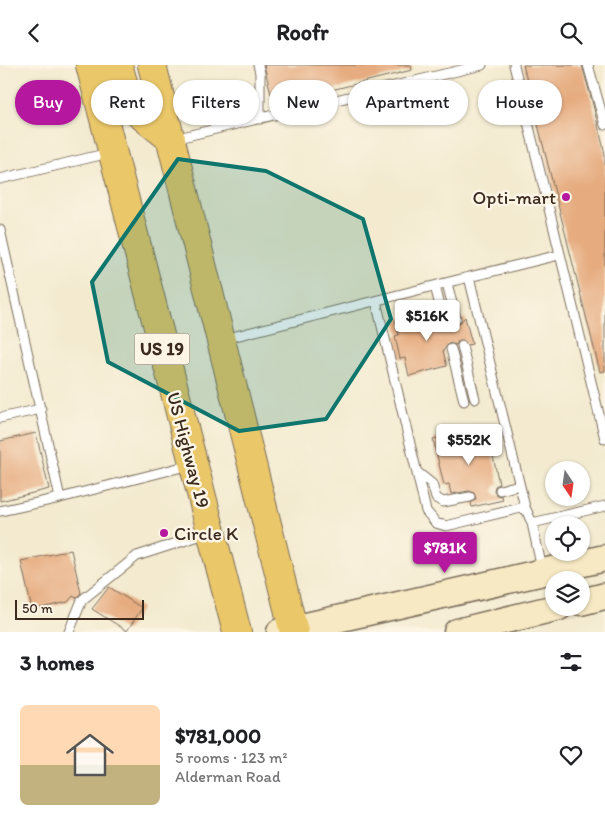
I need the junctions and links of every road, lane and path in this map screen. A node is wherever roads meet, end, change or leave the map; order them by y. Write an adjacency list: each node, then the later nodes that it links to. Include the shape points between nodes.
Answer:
1 (90, 65): 11 (highway, US Highway 19 / US 19)
2 (118, 65): 10 (highway, via 128,99 136,111)
3 (152, 65): 10 (highway)
4 (258, 65): 8 (lane)
5 (482, 65): 8 (lane)
6 (514, 65): 14 (lane)
7 (588, 65): 9 (lane)
8 (260, 119): 10 (lane)
9 (605, 125)
10 (171, 139): 23 (highway)
11 (112, 153): 12 (lane); 31 (highway, US Highway 19 / US 19)
12 (0, 179)
13 (0, 230): 15 (lane)
14 (560, 255): 17 (lane); 30 (lane)
15 (10, 274): 16 (lane); 28 (lane)
16 (0, 277)
17 (469, 277): 18 (lane); 33 (lane)
18 (447, 283): 19 (lane); 21 (lane)
19 (435, 286): 20 (lane); 22 (lane)
20 (376, 301): 23 (lane); 32 (lane)
21 (456, 319)
22 (444, 322)
23 (222, 340): 47 (highway)
24 (462, 346): 26 (lane)
25 (451, 349): 27 (lane)
26 (475, 399)
27 (464, 401)
28 (40, 409): 29 (lane); 36 (lane)
29 (0, 418)
30 (605, 439)
31 (192, 465): 36 (lane); 41 (highway, US Highway 19 / US 19)
32 (417, 472): 35 (lane, via 432,484 436,498 442,502); 38 (lane, via 426,511 436,523 446,526)
33 (519, 485): 34 (lane); 38 (lane)
34 (500, 490)
35 (470, 497)
36 (60, 498): 39 (lane)
37 (605, 506): 40 (lane)
38 (525, 507): 40 (lane)
39 (0, 511)
40 (532, 523): 43 (lane)
41 (210, 532): 48 (lane, via 137,556 82,600); 49 (highway, US Highway 19 / US 19)
42 (605, 558): 43 (main road)
43 (543, 573): 47 (main road)
44 (605, 596): 45 (main road)
45 (590, 600)
46 (545, 610): 50 (main road)
47 (289, 631)
48 (69, 632)
49 (237, 632)
50 (457, 632)

